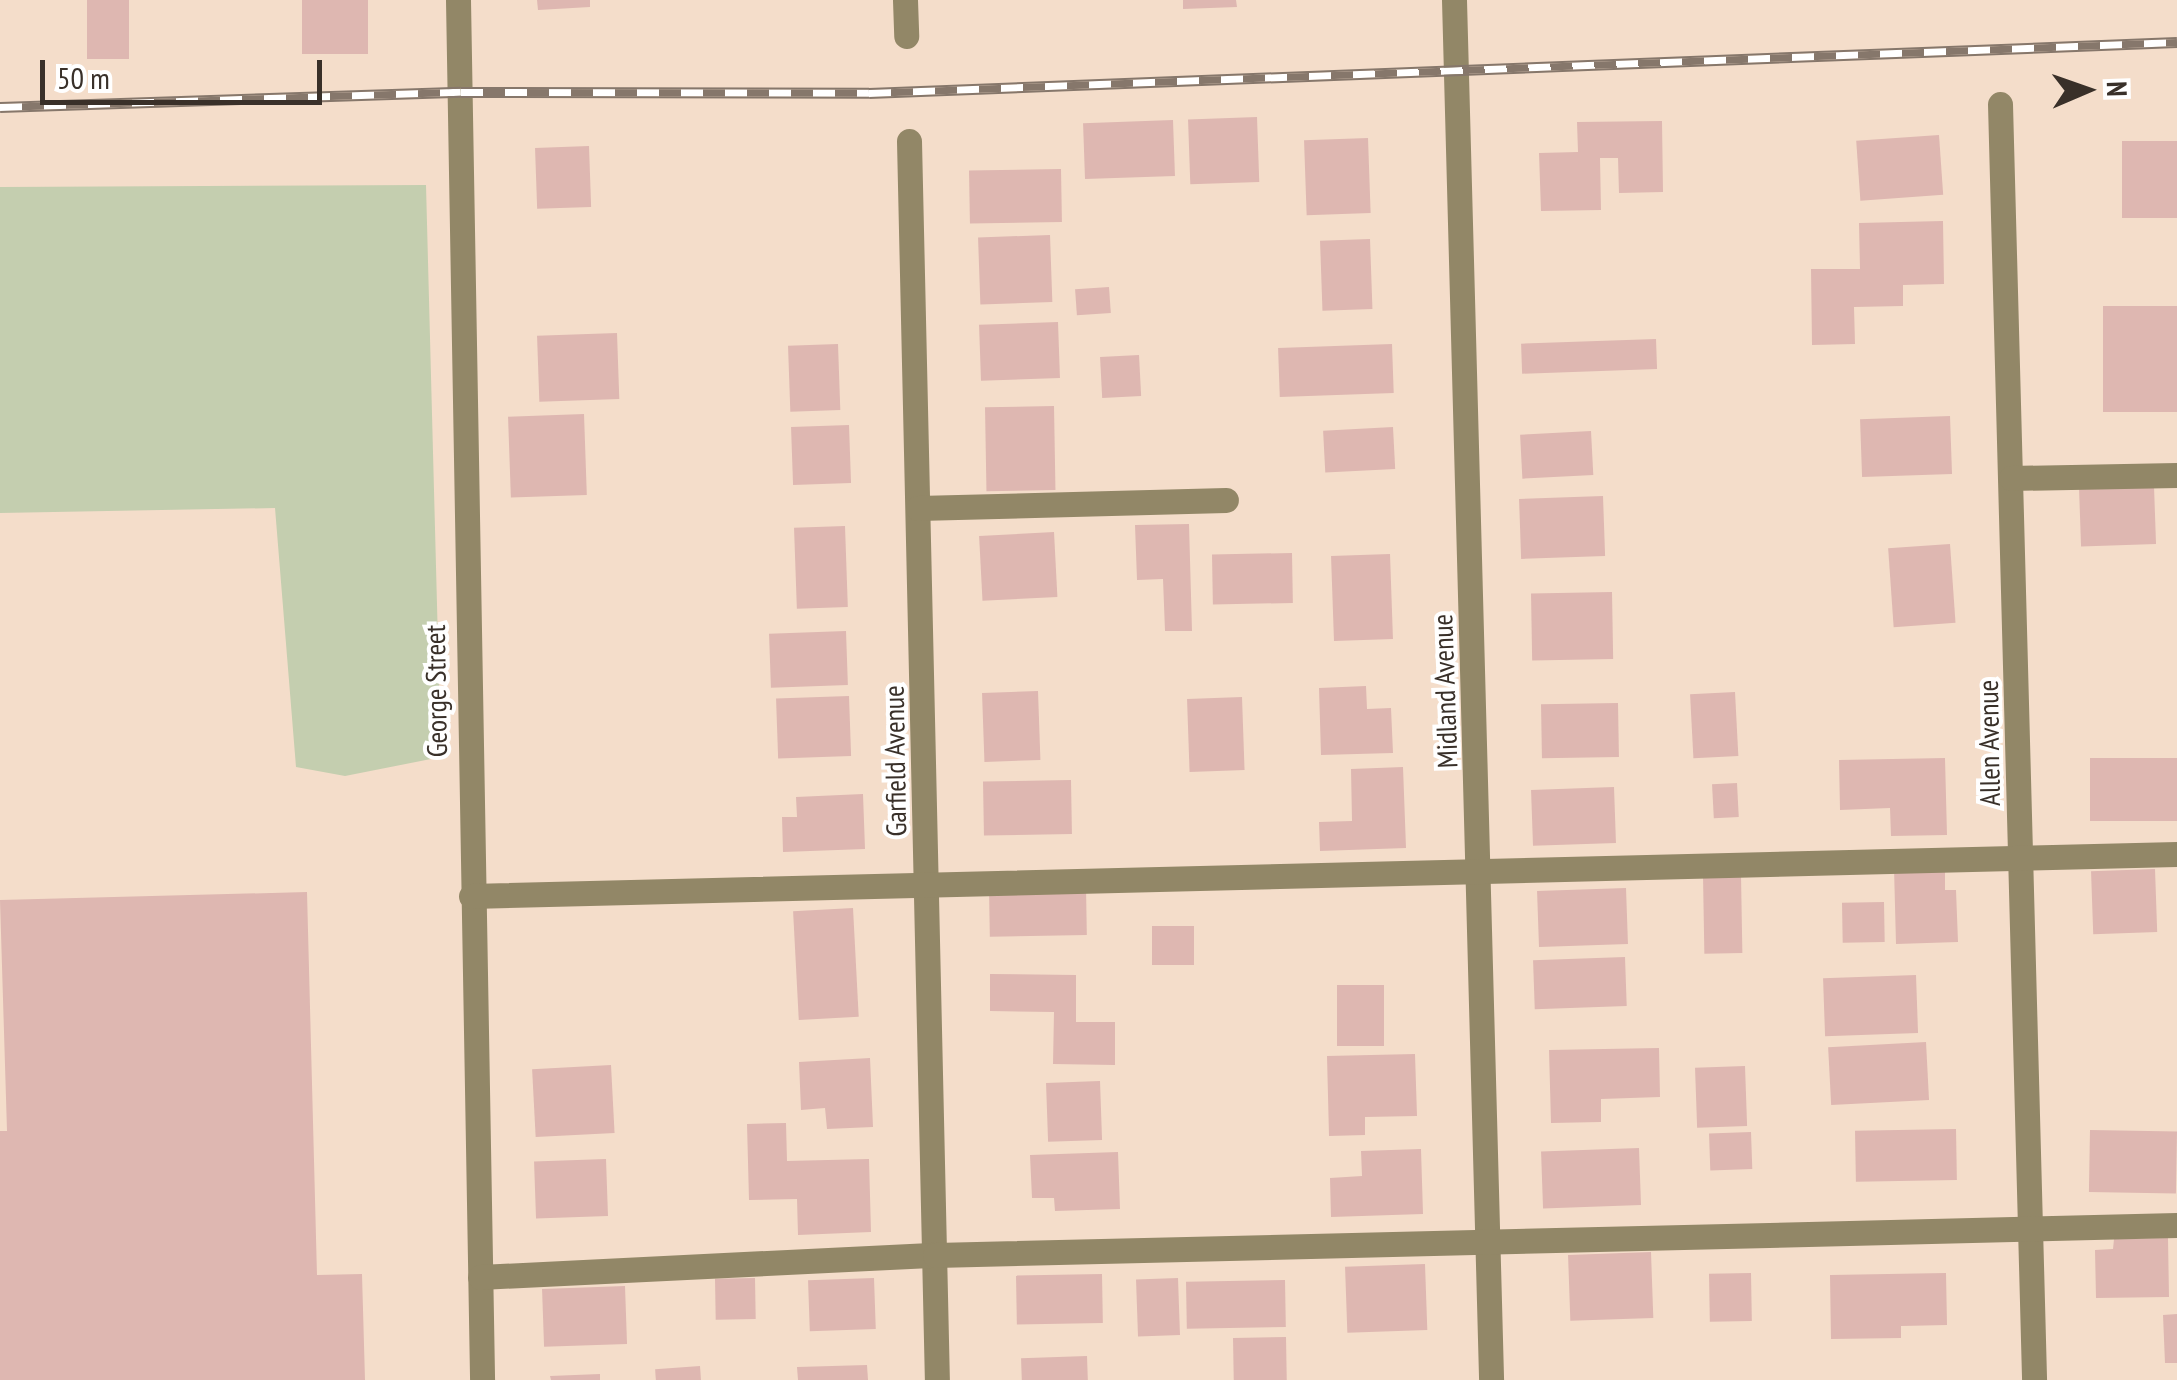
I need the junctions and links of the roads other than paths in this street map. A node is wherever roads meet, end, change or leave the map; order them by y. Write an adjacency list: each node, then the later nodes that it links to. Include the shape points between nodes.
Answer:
1 (458, 0): 15 (street, George Street)
2 (906, 0): 4 (street)
3 (1454, 0): 13 (street, Midland Avenue)
4 (906, 36)
5 (2000, 104): 8 (street, Allen Avenue)
6 (909, 141): 10 (street, Garfield Avenue)
7 (2177, 475): 8 (street)
8 (2011, 478): 12 (street, Allen Avenue)
9 (1226, 500): 10 (street)
10 (918, 508): 14 (street, Garfield Avenue)
11 (2177, 854): 12 (street)
12 (2022, 859): 13 (street); 17 (street, Allen Avenue)
13 (1480, 870): 14 (street); 18 (street, Midland Avenue)
14 (928, 887): 15 (street); 19 (street, Garfield Avenue)
15 (471, 896): 20 (street, George Street)
16 (2177, 1225): 17 (street)
17 (2030, 1227): 18 (street); 24 (street, Allen Avenue)
18 (1488, 1242): 19 (street); 23 (street, Midland Avenue)
19 (935, 1255): 20 (street); 22 (street, Garfield Avenue)
20 (480, 1277): 21 (street, George Street)
21 (482, 1380)
22 (937, 1380)
23 (1491, 1380)
24 (2034, 1380)

